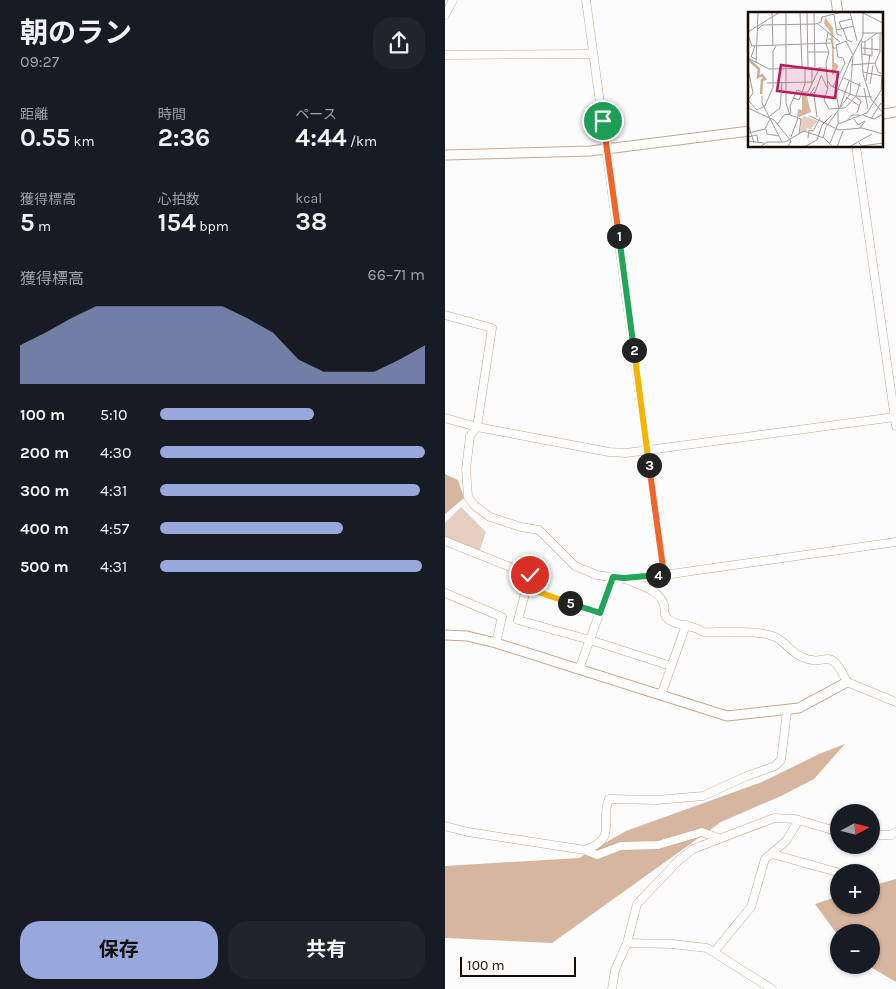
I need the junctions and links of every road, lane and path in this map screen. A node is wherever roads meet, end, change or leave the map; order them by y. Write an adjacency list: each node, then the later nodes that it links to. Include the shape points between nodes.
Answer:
1 (453, 0): 3 (street)
2 (586, 0): 4 (street)
3 (445, 15)
4 (593, 54): 5 (street); 10 (street)
5 (445, 55)
6 (896, 112): 7 (street)
7 (883, 114)
8 (748, 131): 10 (street)
9 (856, 148): 14 (street)
10 (607, 149): 11 (street); 19 (street)
11 (445, 156)
12 (445, 315): 18 (street, via 492,328)
13 (896, 360): 14 (street)
14 (887, 361): 15 (street)
15 (895, 417): 17 (street); 19 (street)
16 (445, 418): 18 (street)
17 (896, 426)
18 (477, 427): 19 (street, via 609,452); 23 (street, via 470,436 466,469 468,497 475,506 490,517 539,530 575,566 597,575)
19 (648, 449): 22 (street)
20 (445, 541): 25 (street, via 530,575)
21 (896, 542): 22 (street)
22 (664, 575): 24 (street)
23 (613, 577): 24 (street); 27 (street)
24 (624, 578): 28 (street, via 659,595 664,615 669,621)
25 (527, 588): 27 (street); 30 (street, via 518,620)
26 (445, 593): 31 (street, via 502,617)
27 (600, 613): 30 (street)
28 (686, 625): 32 (street); 34 (street, via 703,632 775,637 802,657 829,658 839,664)
29 (445, 635): 31 (street)
30 (590, 640): 32 (street); 33 (street)
31 (496, 643): 33 (street)
32 (671, 666): 35 (street)
33 (579, 669): 35 (street)
34 (847, 682): 36 (street); 37 (street, via 799,708)
35 (661, 695): 37 (street, via 727,716)
36 (896, 702)
37 (787, 711): 44 (street, via 781,760 775,766 703,796 657,800 609,799 606,807 607,832 601,843)
38 (799, 820): 40 (street); 43 (street, via 774,818); 45 (street, via 786,841)
39 (445, 826): 44 (street)
40 (830, 829)
41 (896, 832): 42 (street)
42 (880, 835)
43 (718, 838): 44 (street, via 703,832 658,845 621,846 597,855); 47 (street, via 693,849 679,860 637,904)
44 (585, 850)
45 (772, 854): 46 (street); 48 (street, via 765,860 751,907)
46 (830, 870)
47 (627, 943): 48 (street, via 672,944 707,948); 49 (street, via 615,970)
48 (714, 952): 50 (street)
49 (612, 989)
50 (772, 989)

